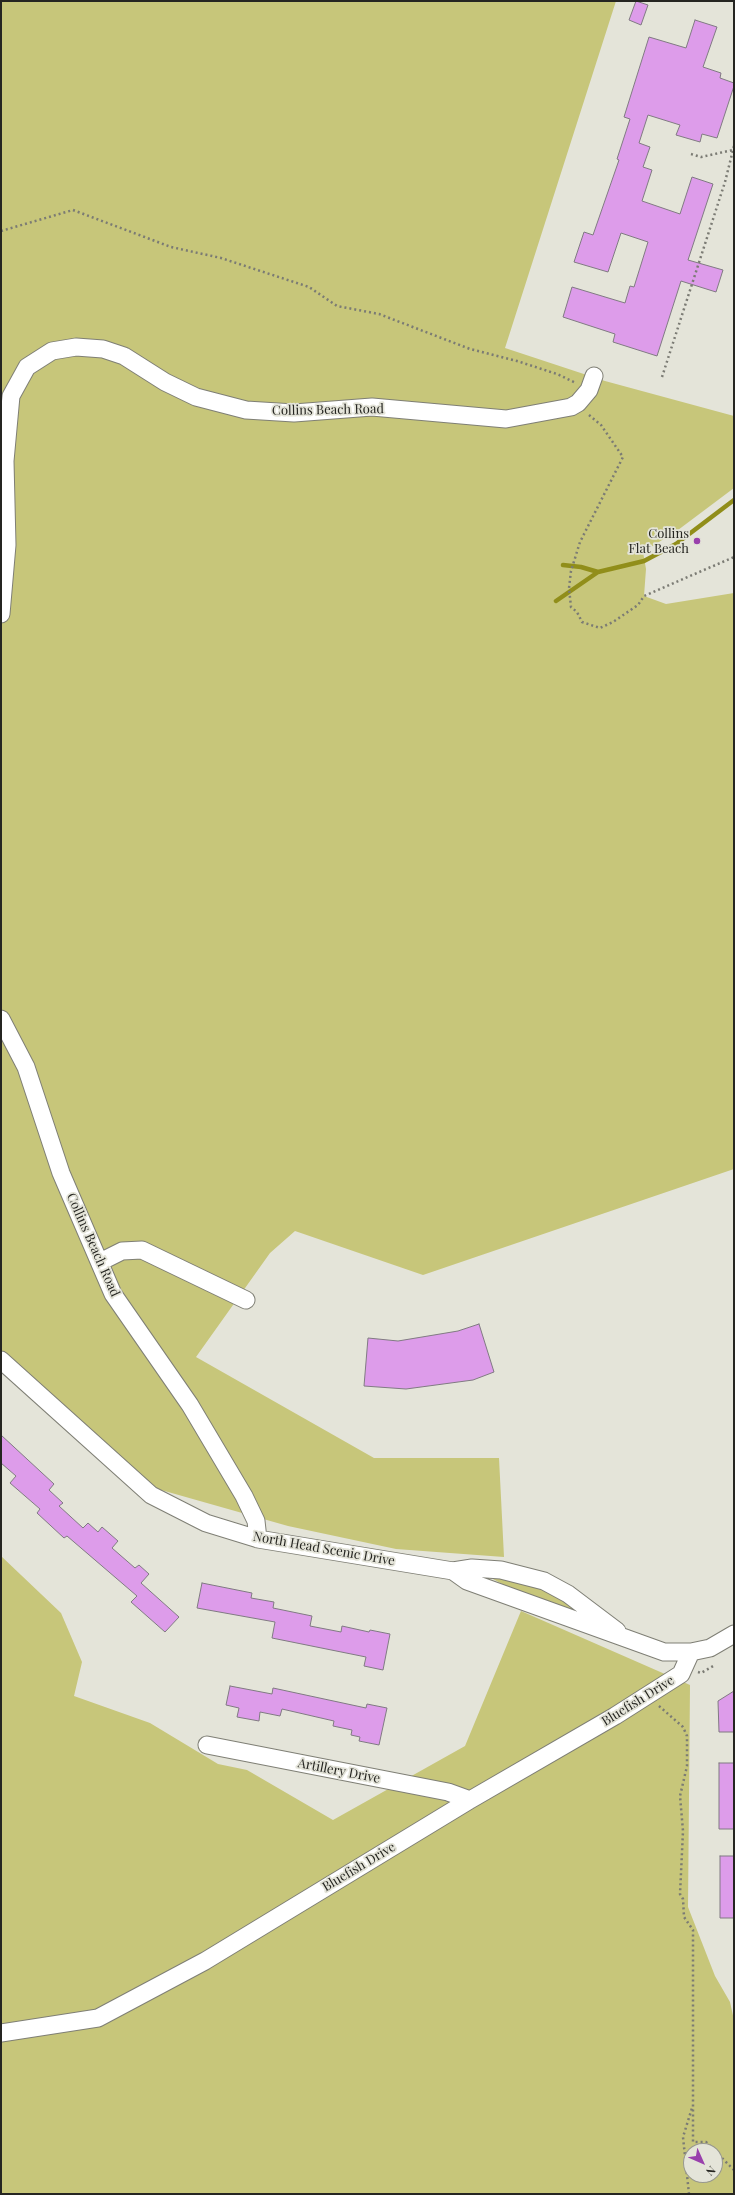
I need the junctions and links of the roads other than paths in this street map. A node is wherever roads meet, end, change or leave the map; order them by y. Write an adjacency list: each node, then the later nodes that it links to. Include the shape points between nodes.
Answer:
1 (591, 383): 2 (street, Collins Beach Road, via 578,403 571,407 506,419 372,407 294,413 246,410 196,397 165,382 124,356 103,349 76,347 52,351 27,367 11,396 5,461 7,545)
2 (1, 614)
3 (1, 1019): 4 (street, Collins Beach Road, via 26,1067 61,1173)
4 (100, 1262): 5 (street, via 122,1251 142,1250); 7 (street, Collins Beach Road, via 113,1294 190,1405 244,1496 256,1521)
5 (246, 1300)
6 (1, 1360): 7 (street, North Head Scenic Drive, via 151,1495 206,1523)
7 (258, 1539): 8 (street, North Head Scenic Drive)
8 (453, 1571): 10 (street, North Head Scenic Drive, via 467,1581 579,1622); 10 (street, via 472,1568 501,1570 544,1581 568,1594)
9 (734, 1634): 11 (street, North Head Scenic Drive, via 710,1648)
10 (623, 1635): 11 (street, North Head Scenic Drive, via 664,1652)
11 (691, 1652): 13 (street, Bluefish Drive, via 681,1674)
12 (207, 1745): 13 (street, Artillery Drive, via 448,1792)
13 (470, 1800): 14 (street, Bluefish Drive, via 205,1961 98,2018)
14 (1, 2032)

